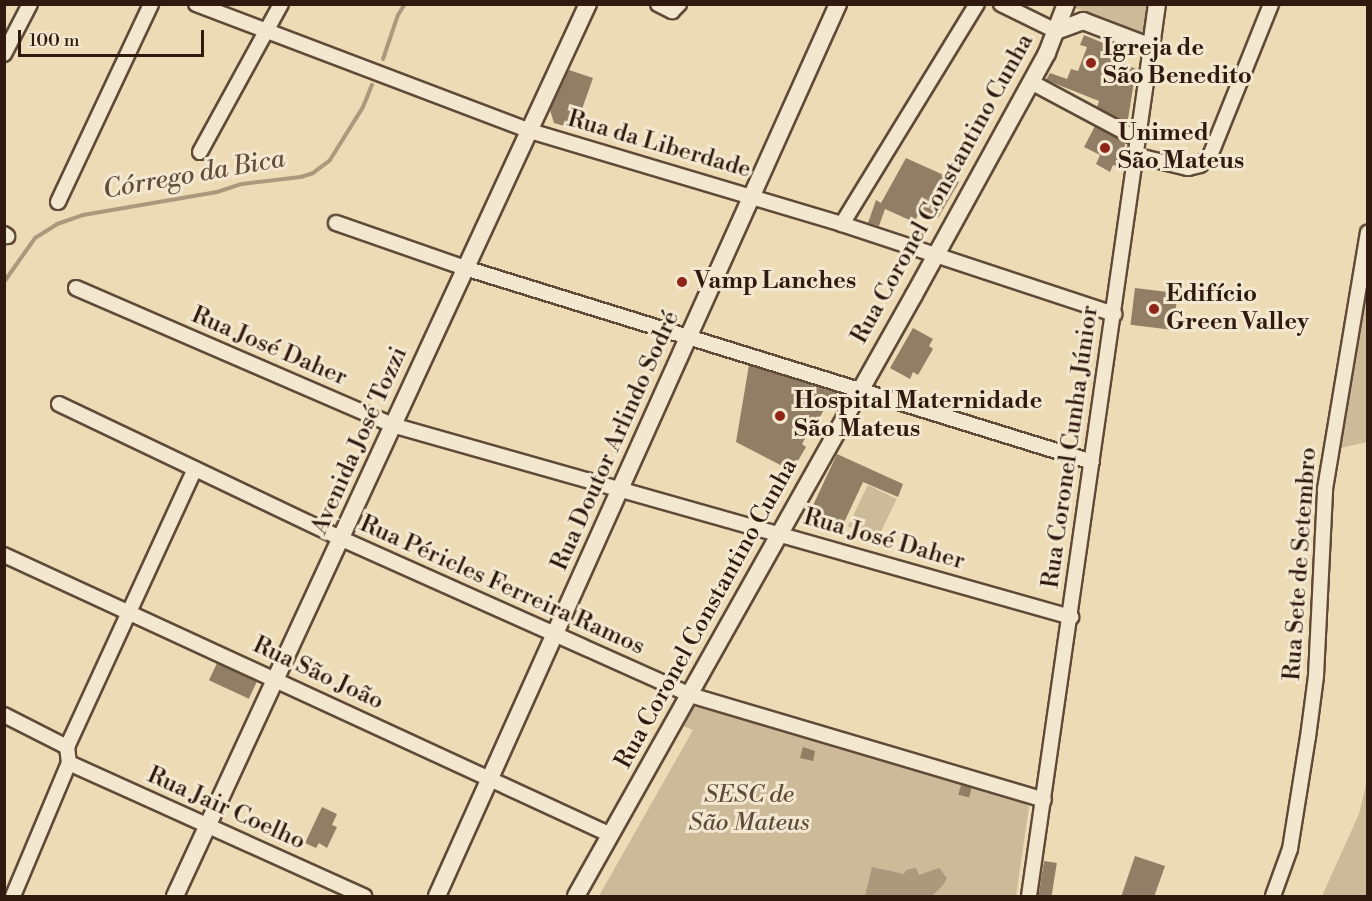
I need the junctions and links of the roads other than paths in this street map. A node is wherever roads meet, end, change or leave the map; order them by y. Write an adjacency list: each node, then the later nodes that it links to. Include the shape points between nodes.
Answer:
1 (30, 4): 18 (street)
2 (151, 4): 25 (street)
3 (196, 4): 15 (street, Rua da Liberdade)
4 (281, 4): 15 (street)
5 (588, 4): 20 (street, Avenida José Tozzi)
6 (658, 4): 13 (street)
7 (838, 4): 24 (street, Rua Doutor Arlindo Sodré)
8 (977, 4): 27 (street)
9 (1001, 4): 16 (street)
10 (1068, 4): 14 (street); 16 (street, Rua Coronel Constantino Cunha)
11 (1157, 4): 17 (street, Rua Coronel Cunha Júnior)
12 (1271, 4): 23 (street, via 1210,156 1200,165 1188,168)
13 (676, 8)
14 (1083, 21): 16 (street); 17 (street)
15 (266, 31): 20 (street, Rua da Liberdade); 22 (street)
16 (1056, 31): 19 (street, Rua Coronel Constantino Cunha)
17 (1151, 47): 21 (street, Rua Coronel Cunha Júnior)
18 (4, 54)
19 (1031, 82): 21 (street); 29 (street, Rua Coronel Constantino Cunha)
20 (530, 131): 24 (street, Rua da Liberdade); 30 (street, Avenida José Tozzi)
21 (1136, 138): 23 (street, Rua Coronel Cunha Júnior)
22 (200, 152)
23 (1134, 155): 32 (street, Rua Coronel Cunha Júnior)
24 (751, 196): 27 (street, Rua da Liberdade); 33 (street, Rua Doutor Arlindo Sodré)
25 (58, 202)
26 (336, 223): 30 (street)
27 (842, 224): 29 (street, Rua da Liberdade)
28 (1368, 233): 61 (street, Rua Sete de Setembro, via 1324,489 1316,676 1308,737 1290,849)
29 (936, 255): 32 (street, Rua da Liberdade); 34 (street, Rua Coronel Constantino Cunha)
30 (465, 268): 33 (street); 36 (street, Avenida José Tozzi)
31 (76, 288): 36 (street, Rua José Daher)
32 (1114, 314): 37 (street, Rua Coronel Cunha Júnior)
33 (689, 336): 34 (street); 39 (street, Rua Doutor Arlindo Sodré)
34 (858, 391): 37 (street); 40 (street, Rua Coronel Constantino Cunha)
35 (59, 404): 38 (street, Rua Péricles Ferreira Ramos)
36 (392, 425): 39 (street, Rua José Daher); 41 (street, Avenida José Tozzi)
37 (1092, 462): 44 (street, Rua Coronel Cunha Júnior)
38 (195, 469): 41 (street, Rua Péricles Ferreira Ramos); 43 (street)
39 (620, 491): 40 (street, Rua José Daher); 45 (street, Rua Doutor Arlindo Sodré)
40 (780, 533): 44 (street, Rua José Daher); 47 (street, Rua Coronel Constantino Cunha)
41 (342, 539): 45 (street, Rua Péricles Ferreira Ramos); 46 (street, Avenida José Tozzi)
42 (4, 555): 43 (street, Rua São João)
43 (130, 612): 46 (street, Rua São João); 49 (street)
44 (1071, 617): 52 (street, Rua Coronel Cunha Júnior)
45 (556, 635): 47 (street, Rua Péricles Ferreira Ramos); 51 (street, Rua Doutor Arlindo Sodré)
46 (275, 680): 51 (street, Rua São João); 53 (street, Avenida José Tozzi)
47 (690, 695): 52 (street, Rua Péricles Ferreira Ramos); 54 (street, Rua Coronel Constantino Cunha)
48 (4, 715): 49 (street)
49 (68, 747): 50 (street)
50 (69, 763): 53 (street, Rua Jair Coelho); 55 (street)
51 (490, 779): 54 (street, Rua São João); 58 (street, Rua Doutor Arlindo Sodré)
52 (1044, 800): 60 (street, Rua Coronel Cunha Júnior)
53 (207, 826): 56 (street, Avenida José Tozzi); 57 (street, Rua Jair Coelho)
54 (612, 835): 59 (street, Rua Coronel Constantino Cunha)
55 (13, 897)
56 (175, 897)
57 (364, 897)
58 (437, 897)
59 (576, 897)
60 (1029, 897)
61 (1273, 897)

